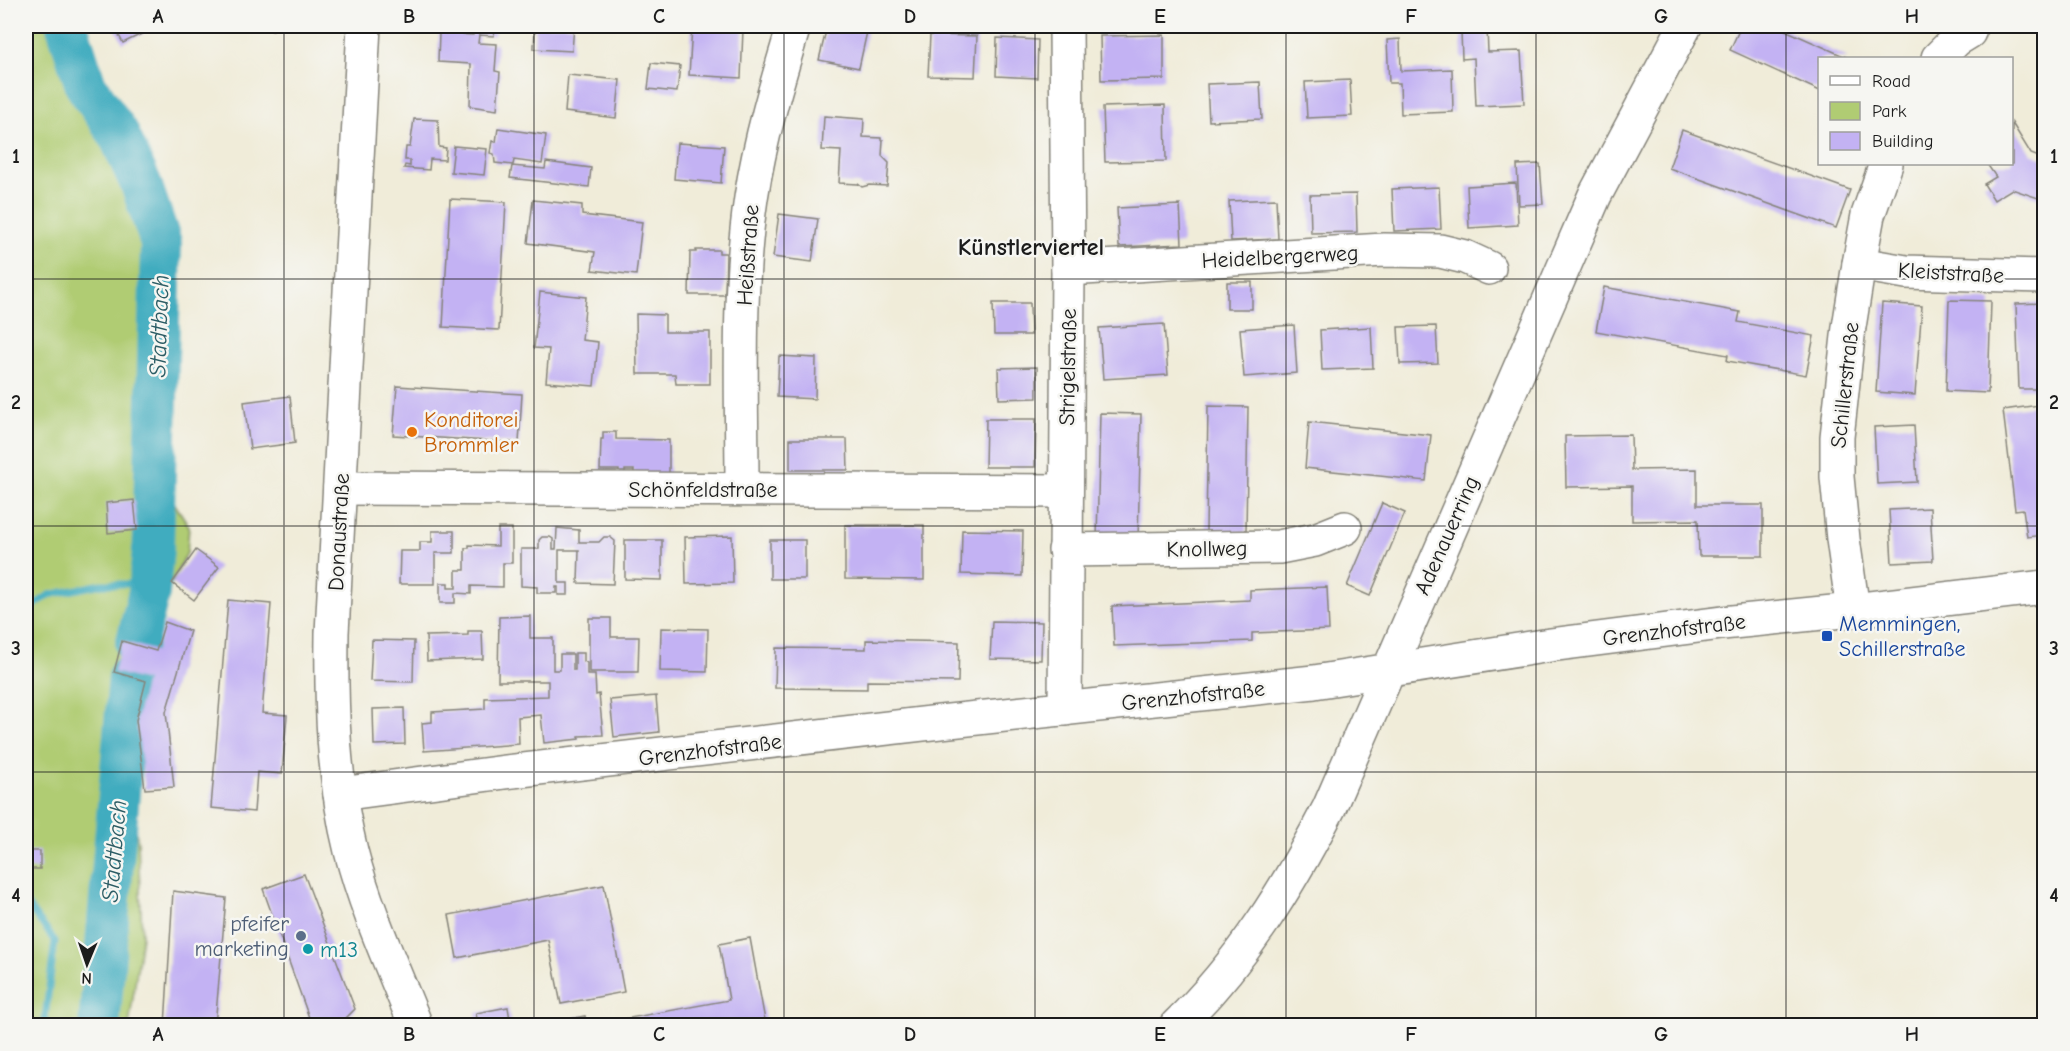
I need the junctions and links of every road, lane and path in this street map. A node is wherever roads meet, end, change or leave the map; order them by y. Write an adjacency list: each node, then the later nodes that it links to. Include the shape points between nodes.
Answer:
1 (364, 26): 12 (street, Donaustraße)
2 (794, 26): 13 (street, Heißstraße, via 771,106 751,200 743,311)
3 (1066, 26): 10 (street, Strigelstraße)
4 (1685, 26): 19 (street, Adenauerring, via 1595,195)
5 (1969, 32): 6 (street)
6 (1939, 57)
7 (1886, 165): 8 (street, Schillerstraße, via 1868,215)
8 (1859, 264): 11 (street, Kleiststraße, via 1906,272); 18 (street, Schillerstraße, via 1837,437 1837,477)
9 (1490, 268): 10 (street, Heidelbergerweg, via 1440,251 1384,250)
10 (1068, 269): 14 (street, Strigelstraße)
11 (2044, 276)
12 (340, 488): 13 (street, Schönfeldstraße); 21 (street, Donaustraße, via 331,687)
13 (742, 489): 14 (street, Schönfeldstraße)
14 (1065, 491): 16 (street, Strigelstraße)
15 (1345, 528): 16 (street, Knollweg, via 1315,540 1279,547)
16 (1065, 550): 20 (street, Strigelstraße)
17 (2044, 586): 18 (street, Grenzhofstraße)
18 (1853, 610): 19 (street, Grenzhofstraße, via 1550,645)
19 (1388, 671): 20 (street, Grenzhofstraße); 23 (street, Adenauerring, via 1329,808 1300,863 1236,961)
20 (1065, 709): 21 (street, Grenzhofstraße)
21 (340, 794): 22 (street, Donaustraße, via 364,893)
22 (416, 1026)
23 (1176, 1026)

